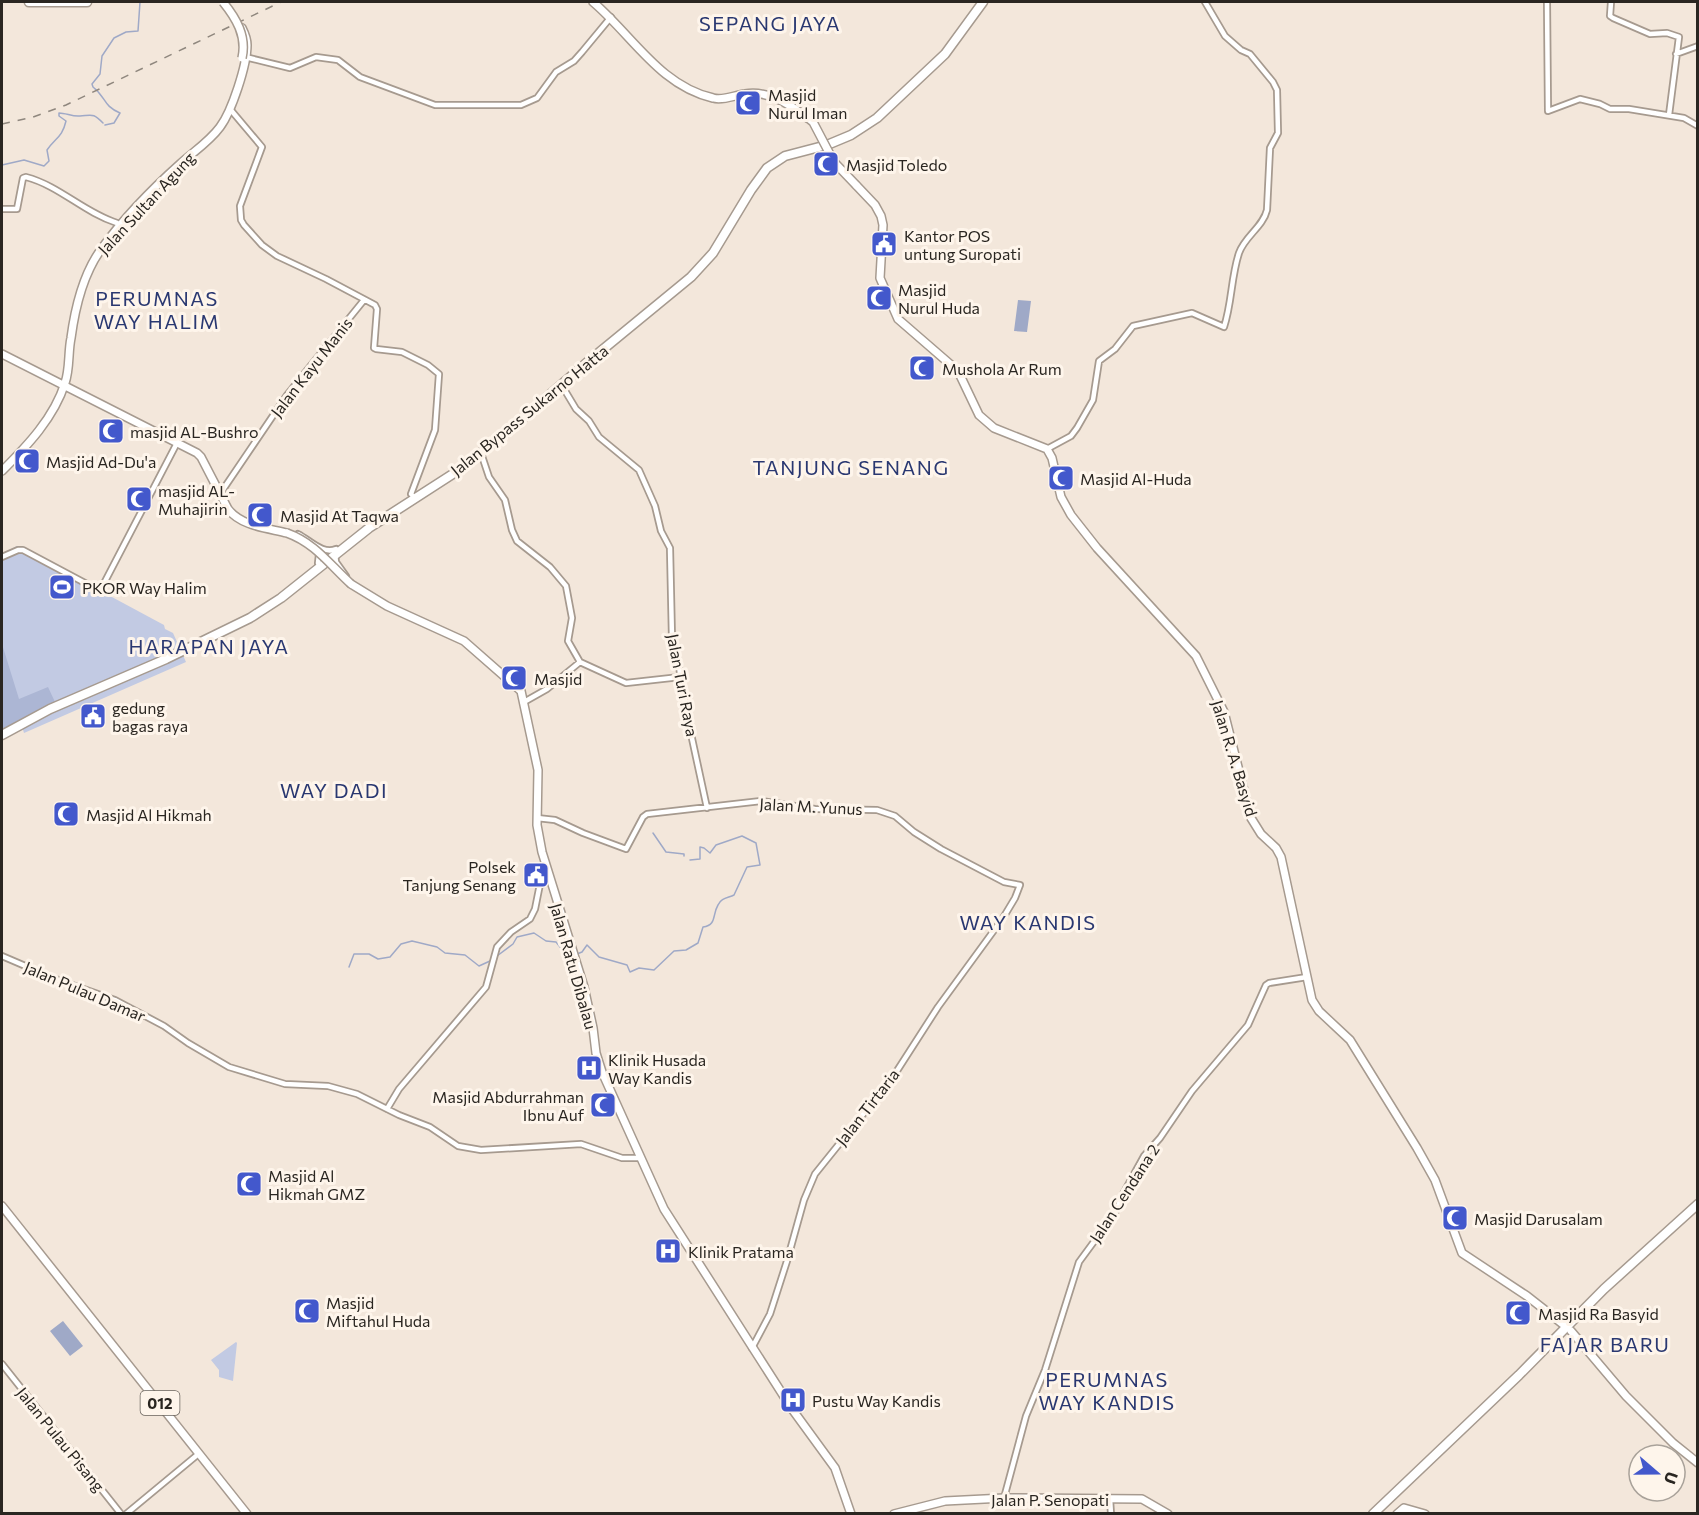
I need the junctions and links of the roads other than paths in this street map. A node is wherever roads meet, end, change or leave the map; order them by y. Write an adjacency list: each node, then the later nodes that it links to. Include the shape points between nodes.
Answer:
1 (29, 2): 2 (highway)
2 (87, 2): 3 (main road)
3 (92, 2)
4 (224, 2): 13 (main road, Jalan Sultan Agung, via 242,39); 13 (main road, bridge, via 243,35)
5 (593, 2): 10 (main road)
6 (981, 2): 18 (highway, Jalan Bypass Sukarno Hatta, via 945,54 877,118 861,130)
7 (1205, 2): 31 (street, via 1225,36 1250,54 1277,90 1278,133 1270,148 1265,218 1240,252 1224,327 1192,313 1133,326 1115,349 1099,361 1093,400 1077,428 1071,436)
8 (1547, 2): 16 (street, via 1550,111 1580,99 1610,109)
9 (1611, 2): 12 (street, via 1613,18 1650,34 1678,36)
10 (610, 17): 13 (street, via 582,52 556,72 537,98 521,105 435,105 360,77 338,60 316,57 290,68); 15 (main road, via 651,62 680,84 716,99 759,93)
11 (1698, 46): 12 (street)
12 (1676, 54): 16 (street)
13 (243, 60): 14 (main road, Jalan Sultan Agung); 19 (main road, Jalan Sultan Agung, via 219,123)
14 (230, 109): 19 (main road, Jalan Sultan Agung, via 217,131); 26 (street, via 262,147 240,206 244,225 277,256)
15 (801, 112): 18 (main road, via 810,117); 20 (main road, bridge, via 813,122 834,162)
16 (1669, 115): 17 (street)
17 (1698, 126)
18 (824, 144): 20 (main road); 21 (highway, Jalan Bypass Sukarno Hatta, via 772,164)
19 (174, 167): 22 (main road, Jalan Sultan Agung)
20 (859, 188): 31 (main road, via 881,216 880,278 897,319 958,371 987,424)
21 (744, 198): 28 (highway, Jalan Bypass Sukarno Hatta, via 713,253 696,272); 35 (highway, Jalan Bypass Sukarno Hatta, via 711,251 692,273 504,431)
22 (141, 200): 24 (main road, Jalan Sultan Agung); 25 (main road, Jalan Sultan Agung)
23 (2, 209): 24 (street, via 17,209 26,177 46,183 100,218)
24 (117, 223): 25 (main road, Jalan Sultan Agung)
25 (109, 235): 29 (main road, Jalan Sultan Agung, via 87,276)
26 (364, 300): 34 (street, Jalan Kayu Manis, via 287,395); 35 (street, via 377,309 374,348 402,352 440,375 435,430)
27 (2, 354): 29 (main road, Jalan Ratu Dibalau)
28 (561, 384): 32 (highway, Jalan Bypass Sukarno Hatta); 42 (street, Jalan Turi Raya, via 599,437 639,470 655,506 671,553 672,635)
29 (62, 385): 30 (main road, Jalan Ratu Dibalau); 33 (main road, Jalan Sultan Agung, via 39,431)
30 (177, 443): 34 (main road, Jalan Ratu Dibalau, via 201,457); 38 (street, via 100,591 19,549)
31 (1047, 449): 50 (main road, Jalan R. A. Basyid, via 1061,497 1071,515 1187,645 1205,671 1224,712 1251,818 1281,857)
32 (481, 453): 39 (highway, Jalan Bypass Sukarno Hatta); 41 (street, via 489,477 505,500 517,541 550,567 566,586 572,618 568,641)
33 (2, 469)
34 (220, 494): 36 (main road, Jalan Ratu Dibalau, via 236,517)
35 (413, 496): 39 (highway, Jalan Bypass Sukarno Hatta)
36 (278, 531): 37 (street, via 298,534); 39 (street); 40 (main road, Jalan Ratu Dibalau, bridge, via 315,548)
37 (322, 549): 39 (street); 39 (street, via 330,551)
38 (2, 557)
39 (328, 558): 40 (street); 44 (highway, Jalan Bypass Sukarno Hatta, via 276,602 250,618)
40 (356, 587): 43 (main road, Jalan Ratu Dibalau, via 387,606 464,641 518,687)
41 (580, 662): 42 (street, via 626,683); 43 (street)
42 (680, 677): 45 (street, Jalan Turi Raya)
43 (524, 702): 46 (main road, Jalan Ratu Dibalau, via 538,770)
44 (2, 733)
45 (707, 808): 46 (street, Jalan M. Yunus, via 645,815 626,849 555,820); 48 (street, Jalan M. Yunus, via 766,801 816,809 883,811 941,849 1004,882)
46 (537, 818): 47 (main road, Jalan Ratu Dibalau)
47 (548, 874): 51 (street, via 538,881 529,918 496,946 484,988 399,1089); 52 (main road, Jalan Ratu Dibalau, via 587,999 599,1064)
48 (1020, 885): 59 (street, Jalan Tirtaria, via 1003,918 893,1077 816,1174 804,1200 770,1314)
49 (2, 956): 51 (street, Jalan Pulau Damar, via 152,1018 233,1069 292,1085 338,1088)
50 (1307, 977): 57 (main road, Jalan R. A. Basyid, via 1316,1007 1350,1040 1435,1180 1462,1253); 64 (street, Jalan Cendana 2, via 1266,985 1248,1025 1144,1156 1116,1213 1079,1262 1047,1365 1026,1416)
51 (387, 1109): 52 (street, Jalan Pulau Damar, via 469,1149 581,1144 619,1158)
52 (640, 1158): 59 (main road, Jalan Ratu Dibalau, via 672,1222)
53 (1698, 1206): 73 (highway, via 1610,1283)
54 (2, 1208): 55 (main road, 012)
55 (32, 1247): 56 (main road, 012); 56 (main road, 012)
56 (93, 1324): 61 (main road, 012); 61 (main road, 012)
57 (1564, 1325)
58 (1571, 1331): 63 (main road, via 1626,1396 1672,1443)
59 (752, 1348): 69 (main road, Jalan Ratu Dibalau, via 835,1468)
60 (2, 1364): 66 (street, Jalan Pulau Pisang)
61 (176, 1427): 62 (main road, 012); 68 (main road, 012)
62 (196, 1456): 66 (street); 67 (main road, 012)
63 (1698, 1463)
64 (1004, 1498): 65 (main road, Jalan P. Senopati); 70 (main road, Jalan P. Senopati, via 945,1501)
65 (1110, 1498): 71 (street); 72 (main road, Jalan P. Senopati, via 1143,1499)
66 (123, 1514)
67 (242, 1514)
68 (247, 1514)
69 (851, 1514)
70 (894, 1514)
71 (1111, 1514)
72 (1168, 1514)
73 (1376, 1514)
74 (1397, 1514): 75 (main road, via 1404,1508)
75 (1425, 1514)

